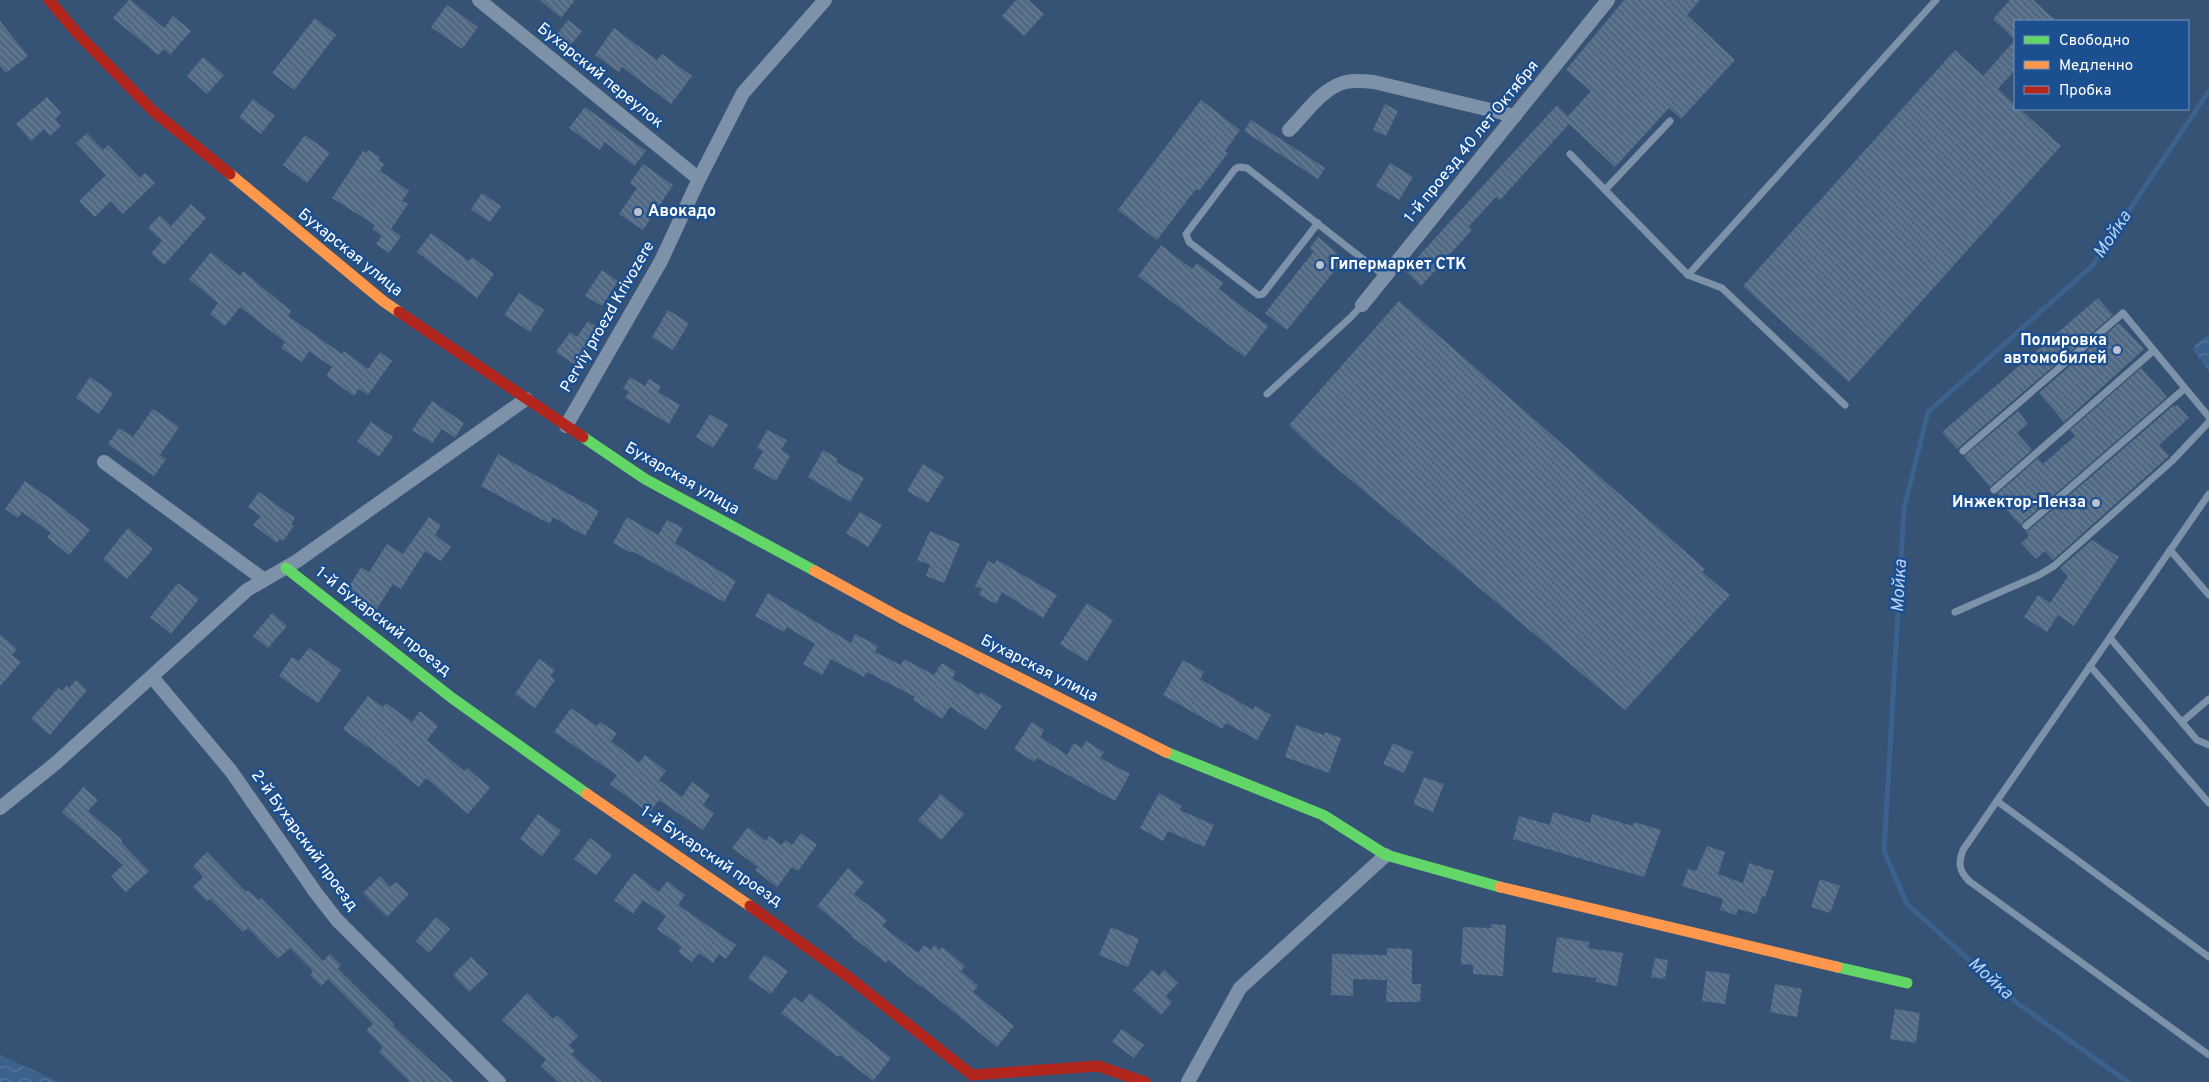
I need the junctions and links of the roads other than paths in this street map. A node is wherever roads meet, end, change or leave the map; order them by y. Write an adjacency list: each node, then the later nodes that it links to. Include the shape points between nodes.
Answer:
1 (49, 0): 19 (street, Бухарская улица, via 140,98 182,136 383,301)
2 (479, 0): 10 (street, Бухарский переулок)
3 (825, 0): 10 (street, Perviy proezd Krivozere, via 743,93)
4 (1608, 0): 6 (street, 1-й проезд 40 лет Октября)
5 (1936, 0): 13 (lane)
6 (1515, 116): 8 (street, via 1359,81 1334,87); 14 (street, 1-й проезд 40 лет Октября)
7 (1670, 121): 11 (lane)
8 (1288, 130)
9 (1570, 154): 11 (lane)
10 (699, 179): 23 (street, Perviy proezd Krivozere, via 648,286)
11 (1606, 190): 13 (lane)
12 (1318, 223): 12 (lane, via 1247,168 1239,166 1186,234 1189,242 1258,295 1263,294); 14 (lane)
13 (1688, 275): 20 (lane, via 1722,288)
14 (1385, 276): 15 (street, 1-й проезд 40 лет Октября)
15 (1362, 305): 18 (lane)
16 (2153, 351): 17 (lane); 24 (lane, via 2123,313); 26 (lane)
17 (2184, 389): 21 (lane); 28 (lane)
18 (1268, 394)
19 (526, 399): 23 (street, Бухарская улица); 30 (street)
20 (1845, 405)
21 (2209, 418)
22 (2209, 422): 33 (lane, via 2172,461 2054,566)
23 (566, 426): 43 (street, Бухарская улица, via 645,480 901,618 1159,749 1323,815)
24 (1963, 451)
25 (104, 462): 31 (street)
26 (1994, 490)
27 (2209, 494): 29 (lane)
28 (2026, 526)
29 (2170, 550): 32 (lane); 34 (lane)
30 (286, 568): 31 (street); 47 (street, 1-й Бухарский проезд, via 452,698 789,933)
31 (264, 579): 36 (street, via 231,604)
32 (2209, 595)
33 (1955, 612)
34 (2110, 638): 35 (lane); 38 (lane)
35 (2090, 666): 40 (lane); 41 (lane)
36 (152, 677): 42 (street, via 32,784); 48 (street, 2-й Бухарский проезд, via 236,776 337,920)
37 (2209, 699): 38 (lane)
38 (2182, 722): 39 (lane, via 2197,740)
39 (2209, 745)
40 (1997, 800): 44 (lane); 46 (lane, via 1963,850 1960,866 1963,875)
41 (2209, 803)
42 (0, 808)
43 (1386, 855): 45 (street, Бухарская улица, via 1524,893); 51 (street, via 1240,988)
44 (2209, 957)
45 (1907, 983)
46 (2209, 1055)
47 (972, 1074): 49 (street); 50 (street, via 1098,1066)
48 (499, 1082)
49 (959, 1082)
50 (1145, 1082)
51 (1188, 1082)

